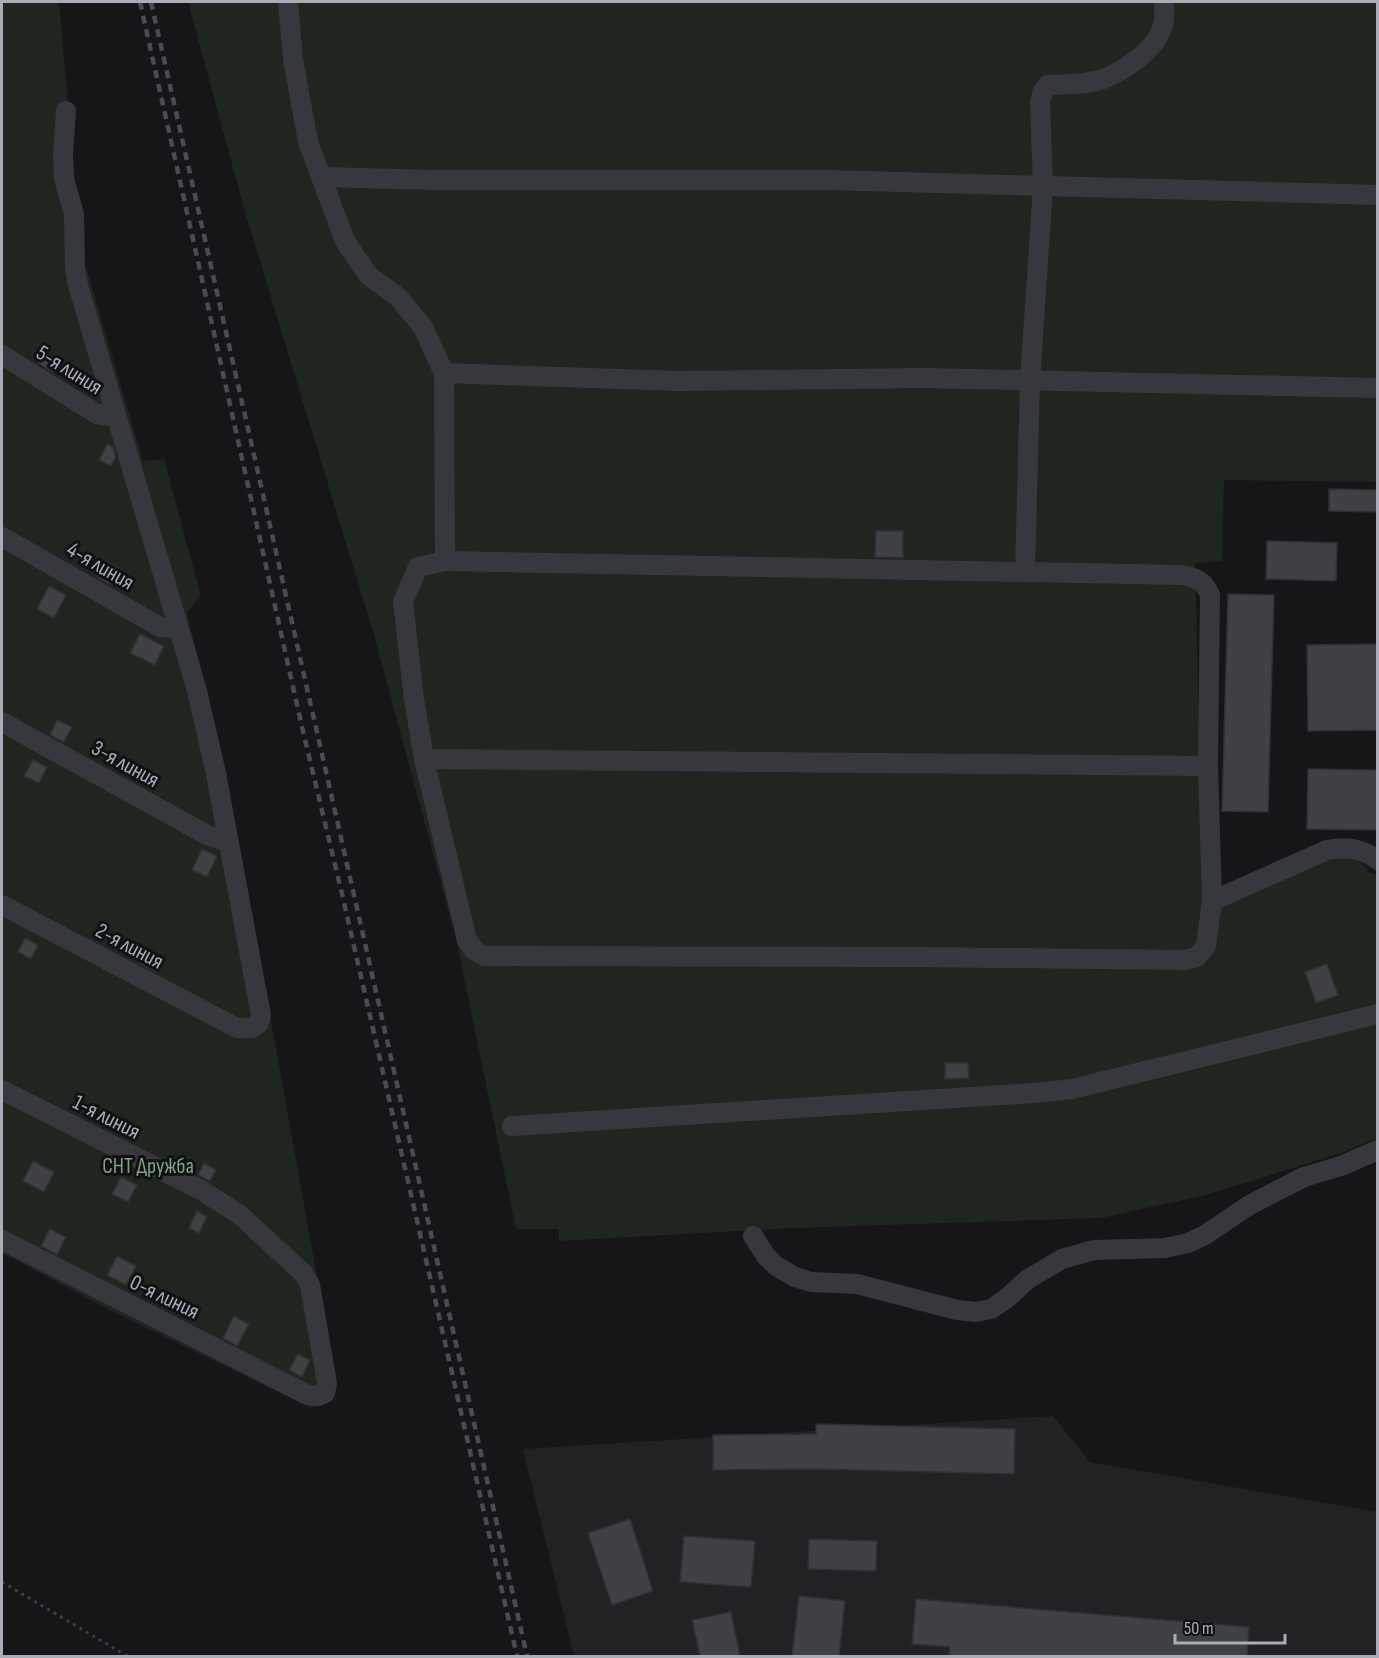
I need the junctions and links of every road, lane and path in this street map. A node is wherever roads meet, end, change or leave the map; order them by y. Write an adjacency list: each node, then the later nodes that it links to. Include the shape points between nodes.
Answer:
1 (288, 2): 4 (street, via 293,59 308,142)
2 (1164, 2): 5 (street, via 1163,25 1155,43 1140,57 1107,77 1048,85 1042,93)
3 (66, 111): 11 (street, via 64,179 74,214 75,268)
4 (321, 177): 5 (street, via 827,180); 8 (street, via 345,241 368,275 398,297 423,327)
5 (1042, 187): 6 (street); 9 (street)
6 (1377, 195)
7 (2, 355): 11 (street, 5-я линия, via 97,414)
8 (444, 374): 9 (street, via 679,381); 13 (street)
9 (1029, 380): 10 (street); 14 (street)
10 (1377, 387)
11 (116, 417): 15 (street)
12 (2, 537): 15 (street, 4-я линия, via 160,627)
13 (445, 561): 14 (street); 17 (street, via 418,567 403,602)
14 (1025, 572): 18 (street, via 1182,575 1206,584 1210,595)
15 (178, 628): 19 (street, via 212,759)
16 (2, 722): 19 (street, 3-я линия, via 207,835)
17 (424, 759): 18 (street); 21 (street, via 467,940 484,956 1185,960 1197,957 1206,946)
18 (1208, 766): 21 (street)
19 (228, 842): 22 (street, 2-я линия, via 261,1015 252,1028 237,1028)
20 (1377, 860): 21 (street, via 1358,849 1326,850)
21 (1212, 901)
22 (2, 905)
23 (1377, 1014): 25 (street, via 1062,1090)
24 (2, 1090): 29 (street, 1-я линия, via 201,1190 240,1215 304,1274 310,1285 327,1383 325,1393)
25 (512, 1126)
26 (1377, 1150): 27 (street, via 1304,1178 1188,1243 1165,1248 1094,1251 1062,1259 1028,1279 991,1309 976,1312 857,1284 811,1282 795,1277 776,1266)
27 (753, 1236)
28 (2, 1240): 29 (street, 0-я линия)
29 (308, 1395)
30 (2, 1582): 31 (path)
31 (127, 1656)

